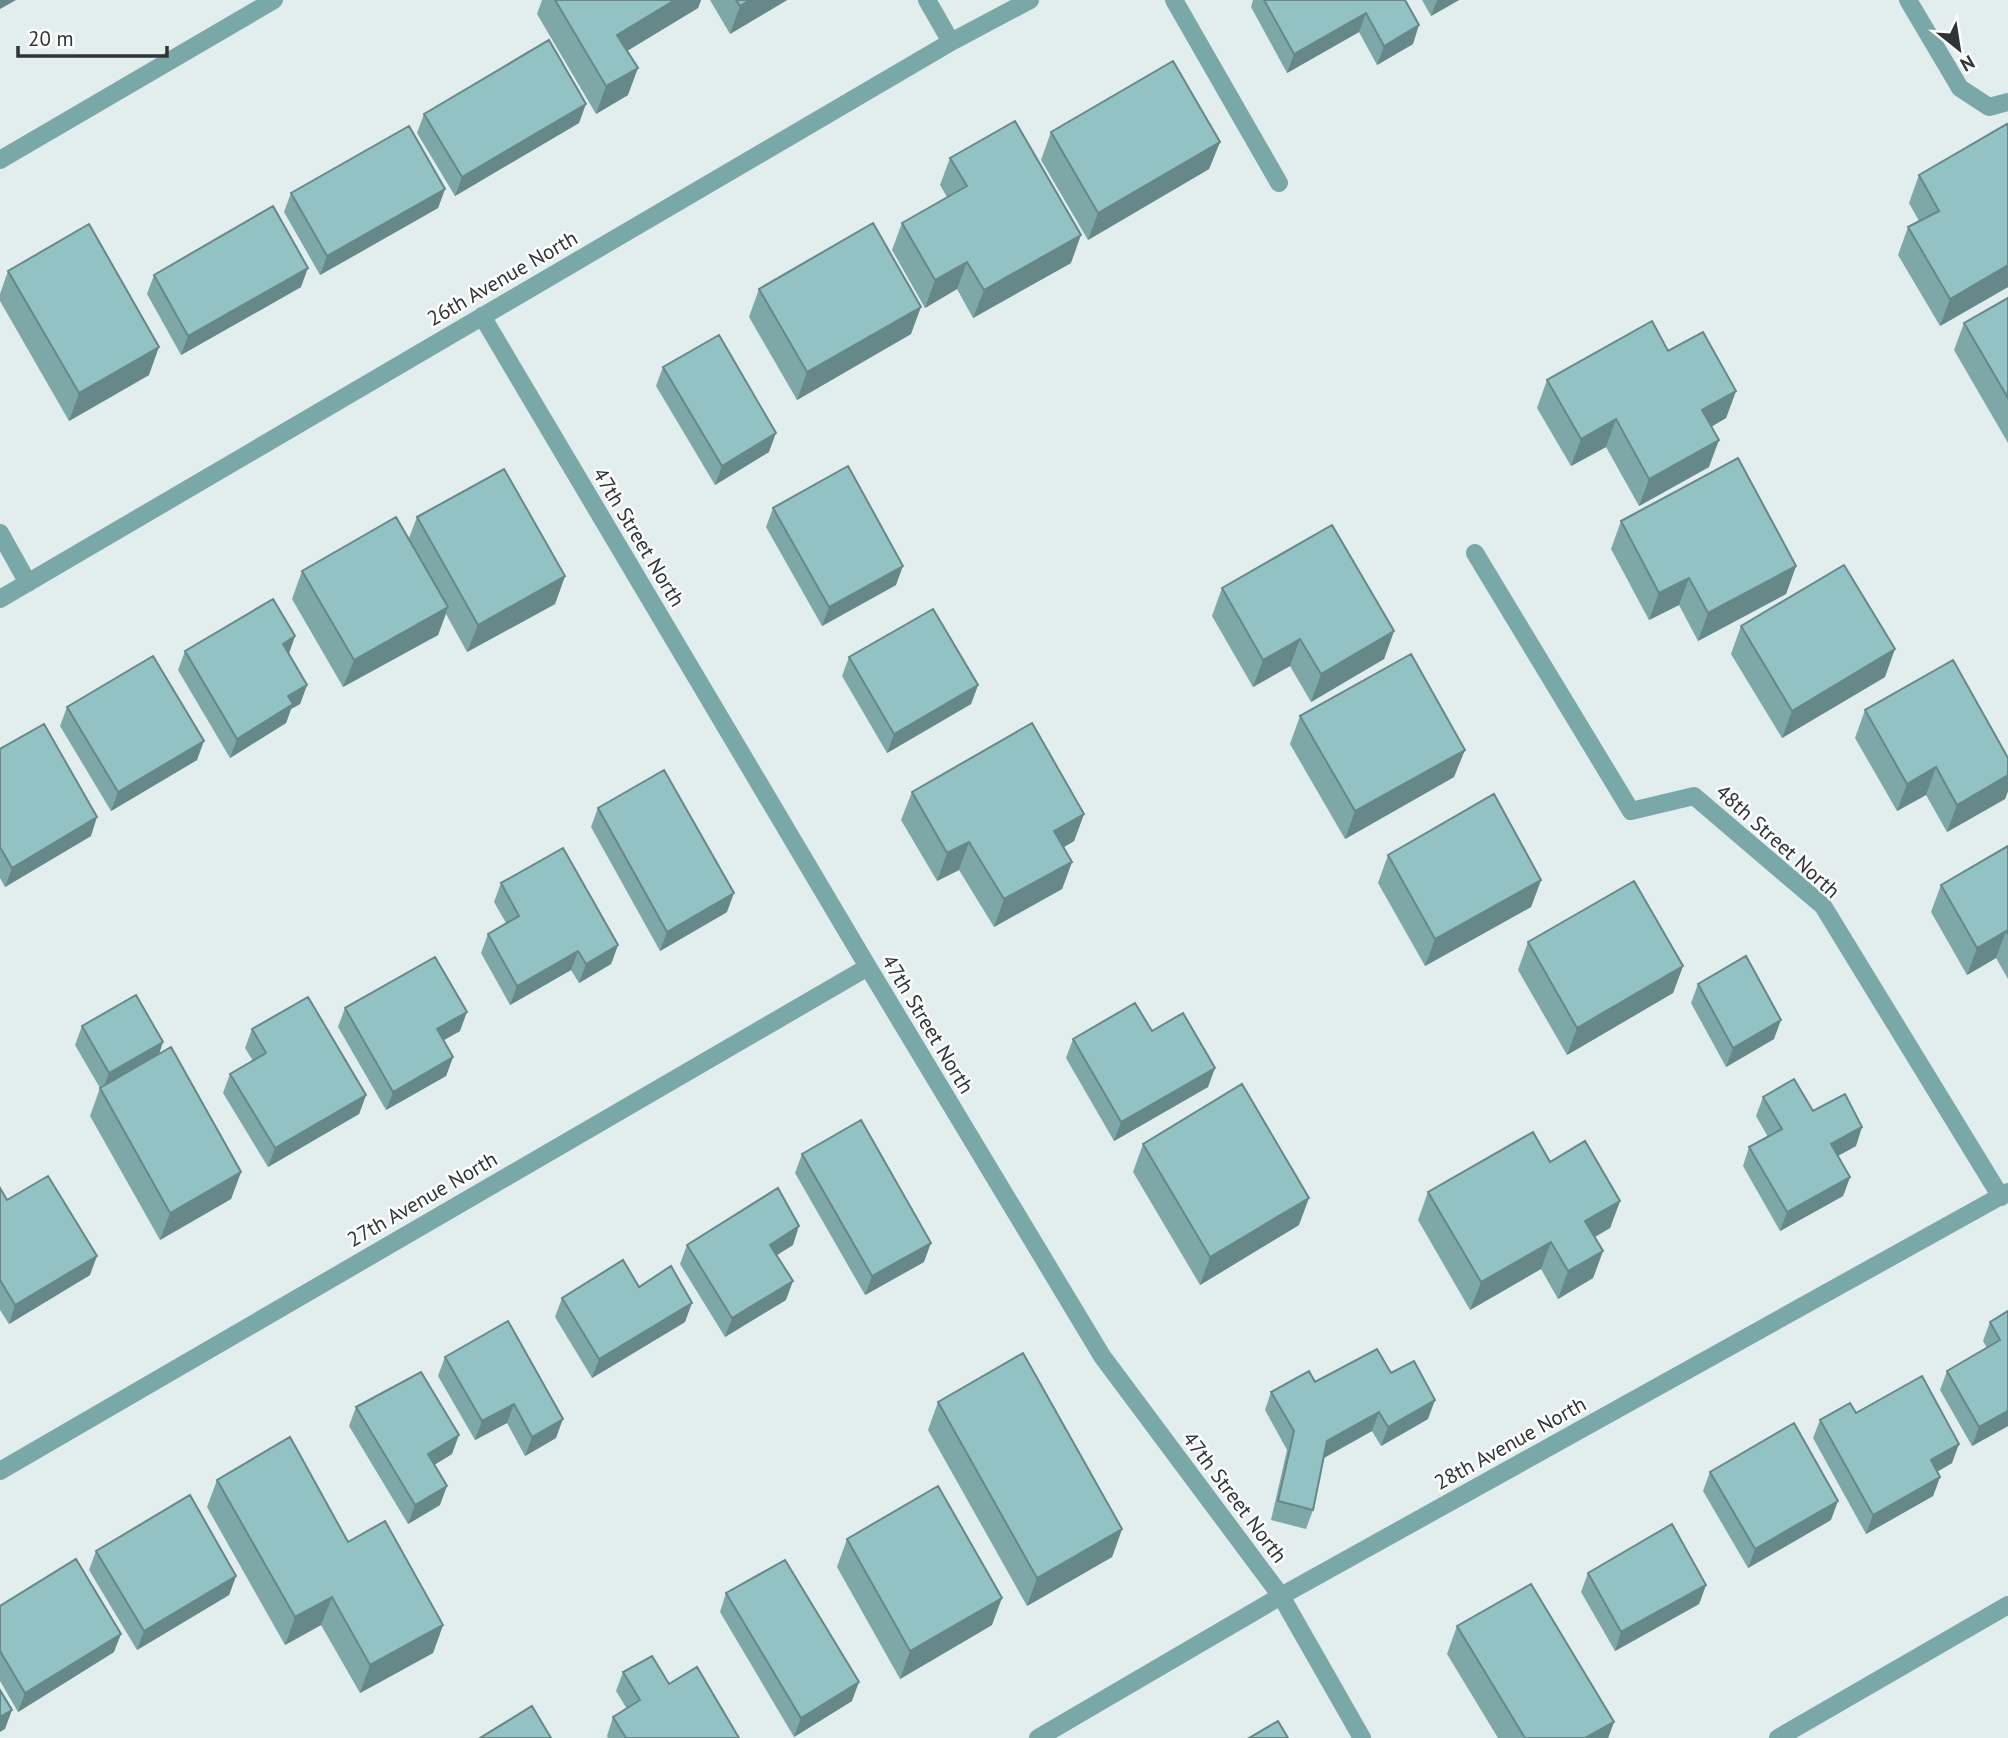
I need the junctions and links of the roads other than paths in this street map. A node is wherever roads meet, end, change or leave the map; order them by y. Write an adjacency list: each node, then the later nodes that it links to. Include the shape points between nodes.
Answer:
1 (274, 0): 8 (street)
2 (927, 0): 6 (street)
3 (1030, 0): 6 (street, 26th Avenue North)
4 (1174, 0): 9 (street)
5 (1908, 0): 7 (street, via 1960,88 1990,107)
6 (951, 42): 10 (street, 26th Avenue North)
7 (2008, 102)
8 (0, 160)
9 (1279, 183)
10 (482, 316): 13 (street, 26th Avenue North); 15 (street, 47th Street North)
11 (0, 533): 13 (street)
12 (1475, 553): 16 (street, 48th Street North, via 1631,811 1694,796 1822,906)
13 (28, 583): 14 (street, 26th Avenue North)
14 (0, 599)
15 (868, 967): 17 (street, 27th Avenue North); 18 (street, 47th Street North, via 1102,1356)
16 (2004, 1194): 18 (street, 28th Avenue North)
17 (0, 1471)
18 (1281, 1596): 20 (street, 28th Avenue North); 21 (street, 47th Street North)
19 (2008, 1605): 22 (street)
20 (1038, 1738)
21 (1362, 1738)
22 (1778, 1738)

